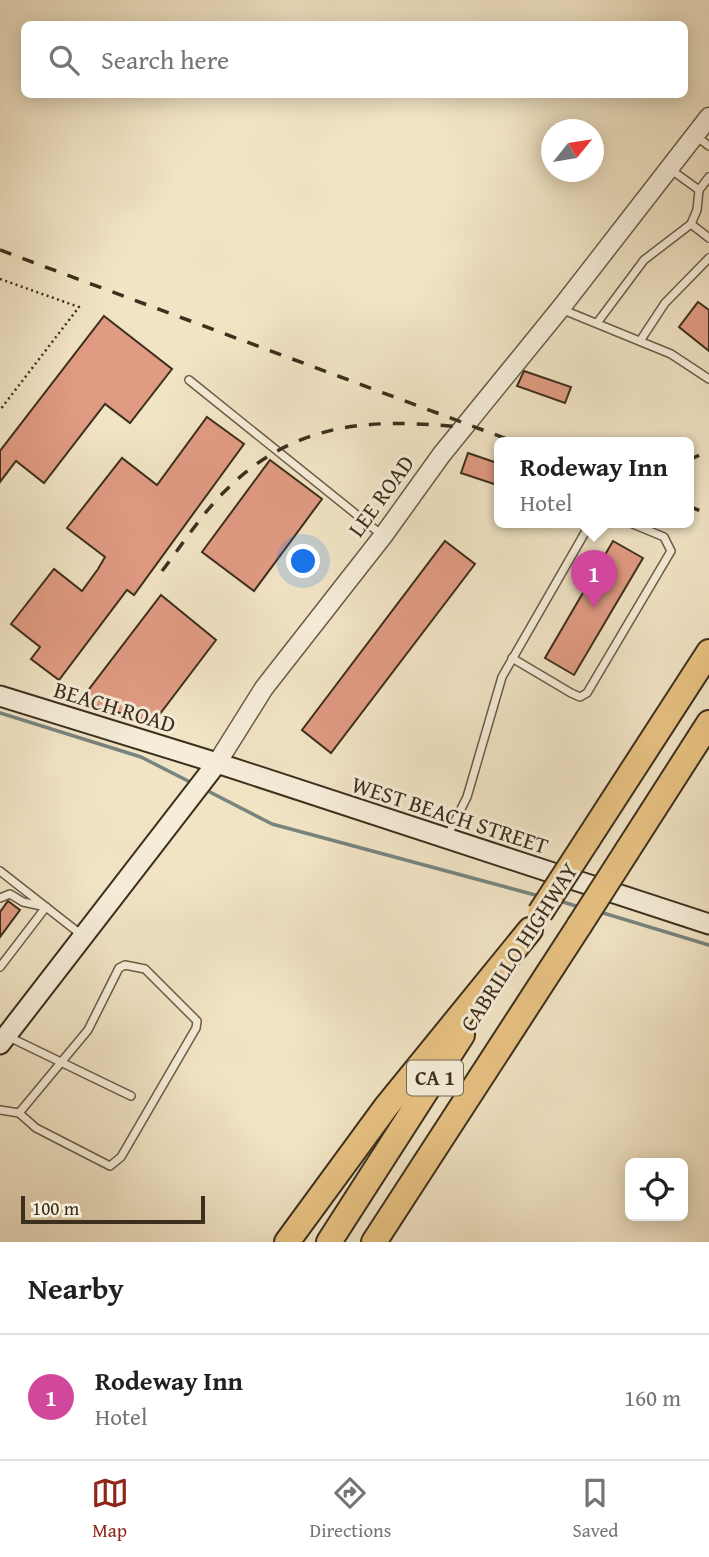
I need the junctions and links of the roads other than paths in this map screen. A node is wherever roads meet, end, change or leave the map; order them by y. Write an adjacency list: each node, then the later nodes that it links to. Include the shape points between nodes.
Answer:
1 (709, 117): 2 (street, LEE ROAD)
2 (702, 140): 3 (street, LEE ROAD)
3 (669, 168): 5 (lane); 9 (street, LEE ROAD)
4 (709, 177): 5 (lane)
5 (699, 190): 6 (lane)
6 (691, 224): 7 (lane); 10 (lane, via 644,260)
7 (709, 238)
8 (709, 258): 11 (lane, via 666,303)
9 (561, 309): 10 (lane); 16 (street, LEE ROAD, via 456,436)
10 (597, 323): 11 (lane)
11 (640, 341): 12 (lane, via 671,354)
12 (709, 379)
13 (189, 380): 16 (lane)
14 (588, 528): 18 (lane)
15 (642, 528): 18 (lane, via 664,537 671,551 587,693 571,694)
16 (383, 536): 21 (street, LEE ROAD, via 264,688)
17 (709, 652): 26 (highway, CABRILLO HIGHWAY / CA 1, bridge)
18 (512, 658): 22 (lane, via 502,677 467,797)
19 (0, 696): 21 (main road, BEACH ROAD)
20 (709, 723): 35 (highway, CABRILLO HIGHWAY / CA 1, bridge)
21 (217, 763): 22 (main road, WEST BEACH STREET); 28 (main road, LEE ROAD)
22 (446, 839): 27 (main road, WEST BEACH STREET)
23 (0, 871): 25 (lane)
24 (0, 898): 25 (lane, via 10,894)
25 (46, 907): 28 (lane); 29 (lane)
26 (535, 922): 36 (highway, via 386,1107); 37 (highway, CABRILLO HIGHWAY / CA 1)
27 (709, 924)
28 (83, 936): 30 (main road, LEE ROAD)
29 (0, 967)
30 (3, 1040): 31 (lane)
31 (64, 1062): 32 (lane); 34 (lane); 34 (lane, via 125,965 145,969 197,1021 114,1165 36,1128)
32 (131, 1096)
33 (0, 1110): 34 (lane)
34 (19, 1113)
35 (400, 1202): 38 (highway, CABRILLO HIGHWAY / CA 1); 39 (highway)
36 (287, 1242)
37 (329, 1242)
38 (374, 1242)
39 (380, 1242)

